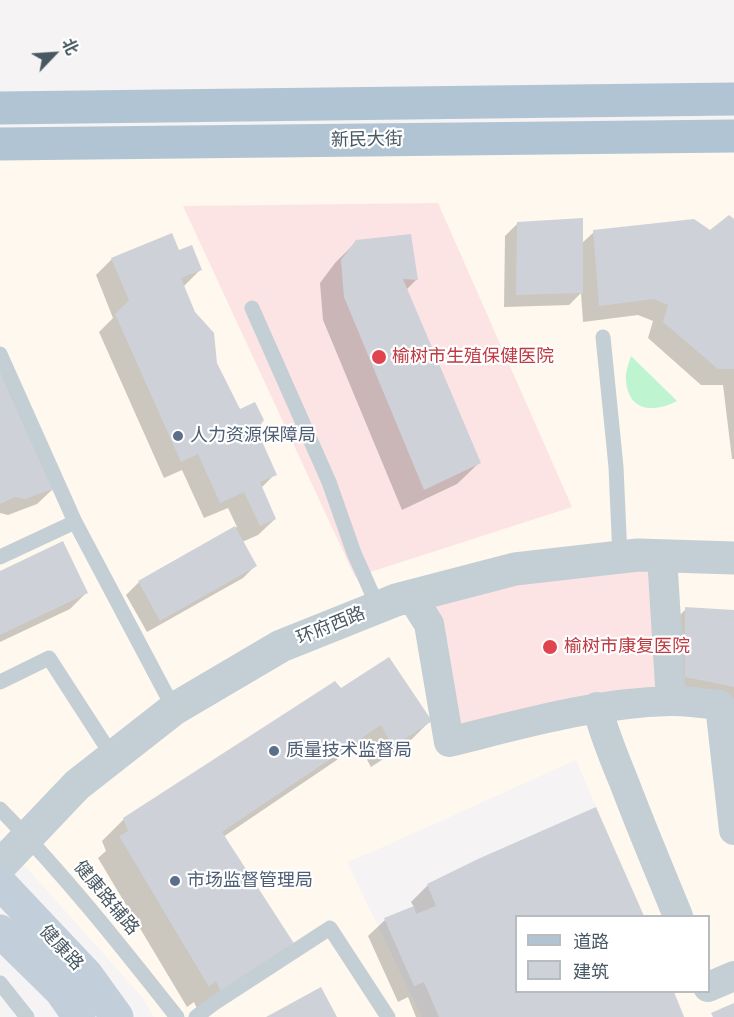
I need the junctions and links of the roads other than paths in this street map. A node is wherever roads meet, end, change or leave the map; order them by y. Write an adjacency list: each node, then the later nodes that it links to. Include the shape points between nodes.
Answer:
1 (734, 99): 2 (main road, 新民大街)
2 (0, 108)
3 (734, 136): 4 (main road, 新民大街)
4 (0, 144)
5 (252, 308): 14 (lane)
6 (603, 337): 11 (lane, via 616,466)
7 (0, 354): 8 (lane)
8 (75, 522): 9 (lane); 18 (lane)
9 (0, 556)
10 (662, 556): 11 (street, 环府西路); 12 (street, 环府西路); 16 (street)
11 (620, 557): 13 (street, 环府西路, via 515,569)
12 (734, 558)
13 (411, 596): 14 (street, 环府西路); 17 (street, via 429,624 449,742)
14 (378, 607): 18 (street, 环府西路, via 281,646)
15 (0, 682): 19 (lane, via 49,658)
16 (671, 701): 17 (street); 21 (street, via 720,705)
17 (597, 707): 25 (street)
18 (174, 709): 19 (street, 环府西路)
19 (113, 757): 22 (street, 环府西路, via 77,785)
20 (0, 809): 22 (lane, 健康路辅路)
21 (734, 830)
22 (28, 837): 23 (street, 环府西路); 33 (lane, 健康路辅路)
23 (0, 866)
24 (0, 883): 32 (main road, 健康路, via 86,974)
25 (678, 915)
26 (0, 931): 31 (main road, 健康路, via 61,991)
27 (734, 976): 29 (street)
28 (0, 983): 30 (lane)
29 (710, 986)
30 (27, 1017)
31 (80, 1017)
32 (117, 1017)
33 (177, 1017)
34 (196, 1017): 35 (lane, via 330,928)
35 (388, 1017)

